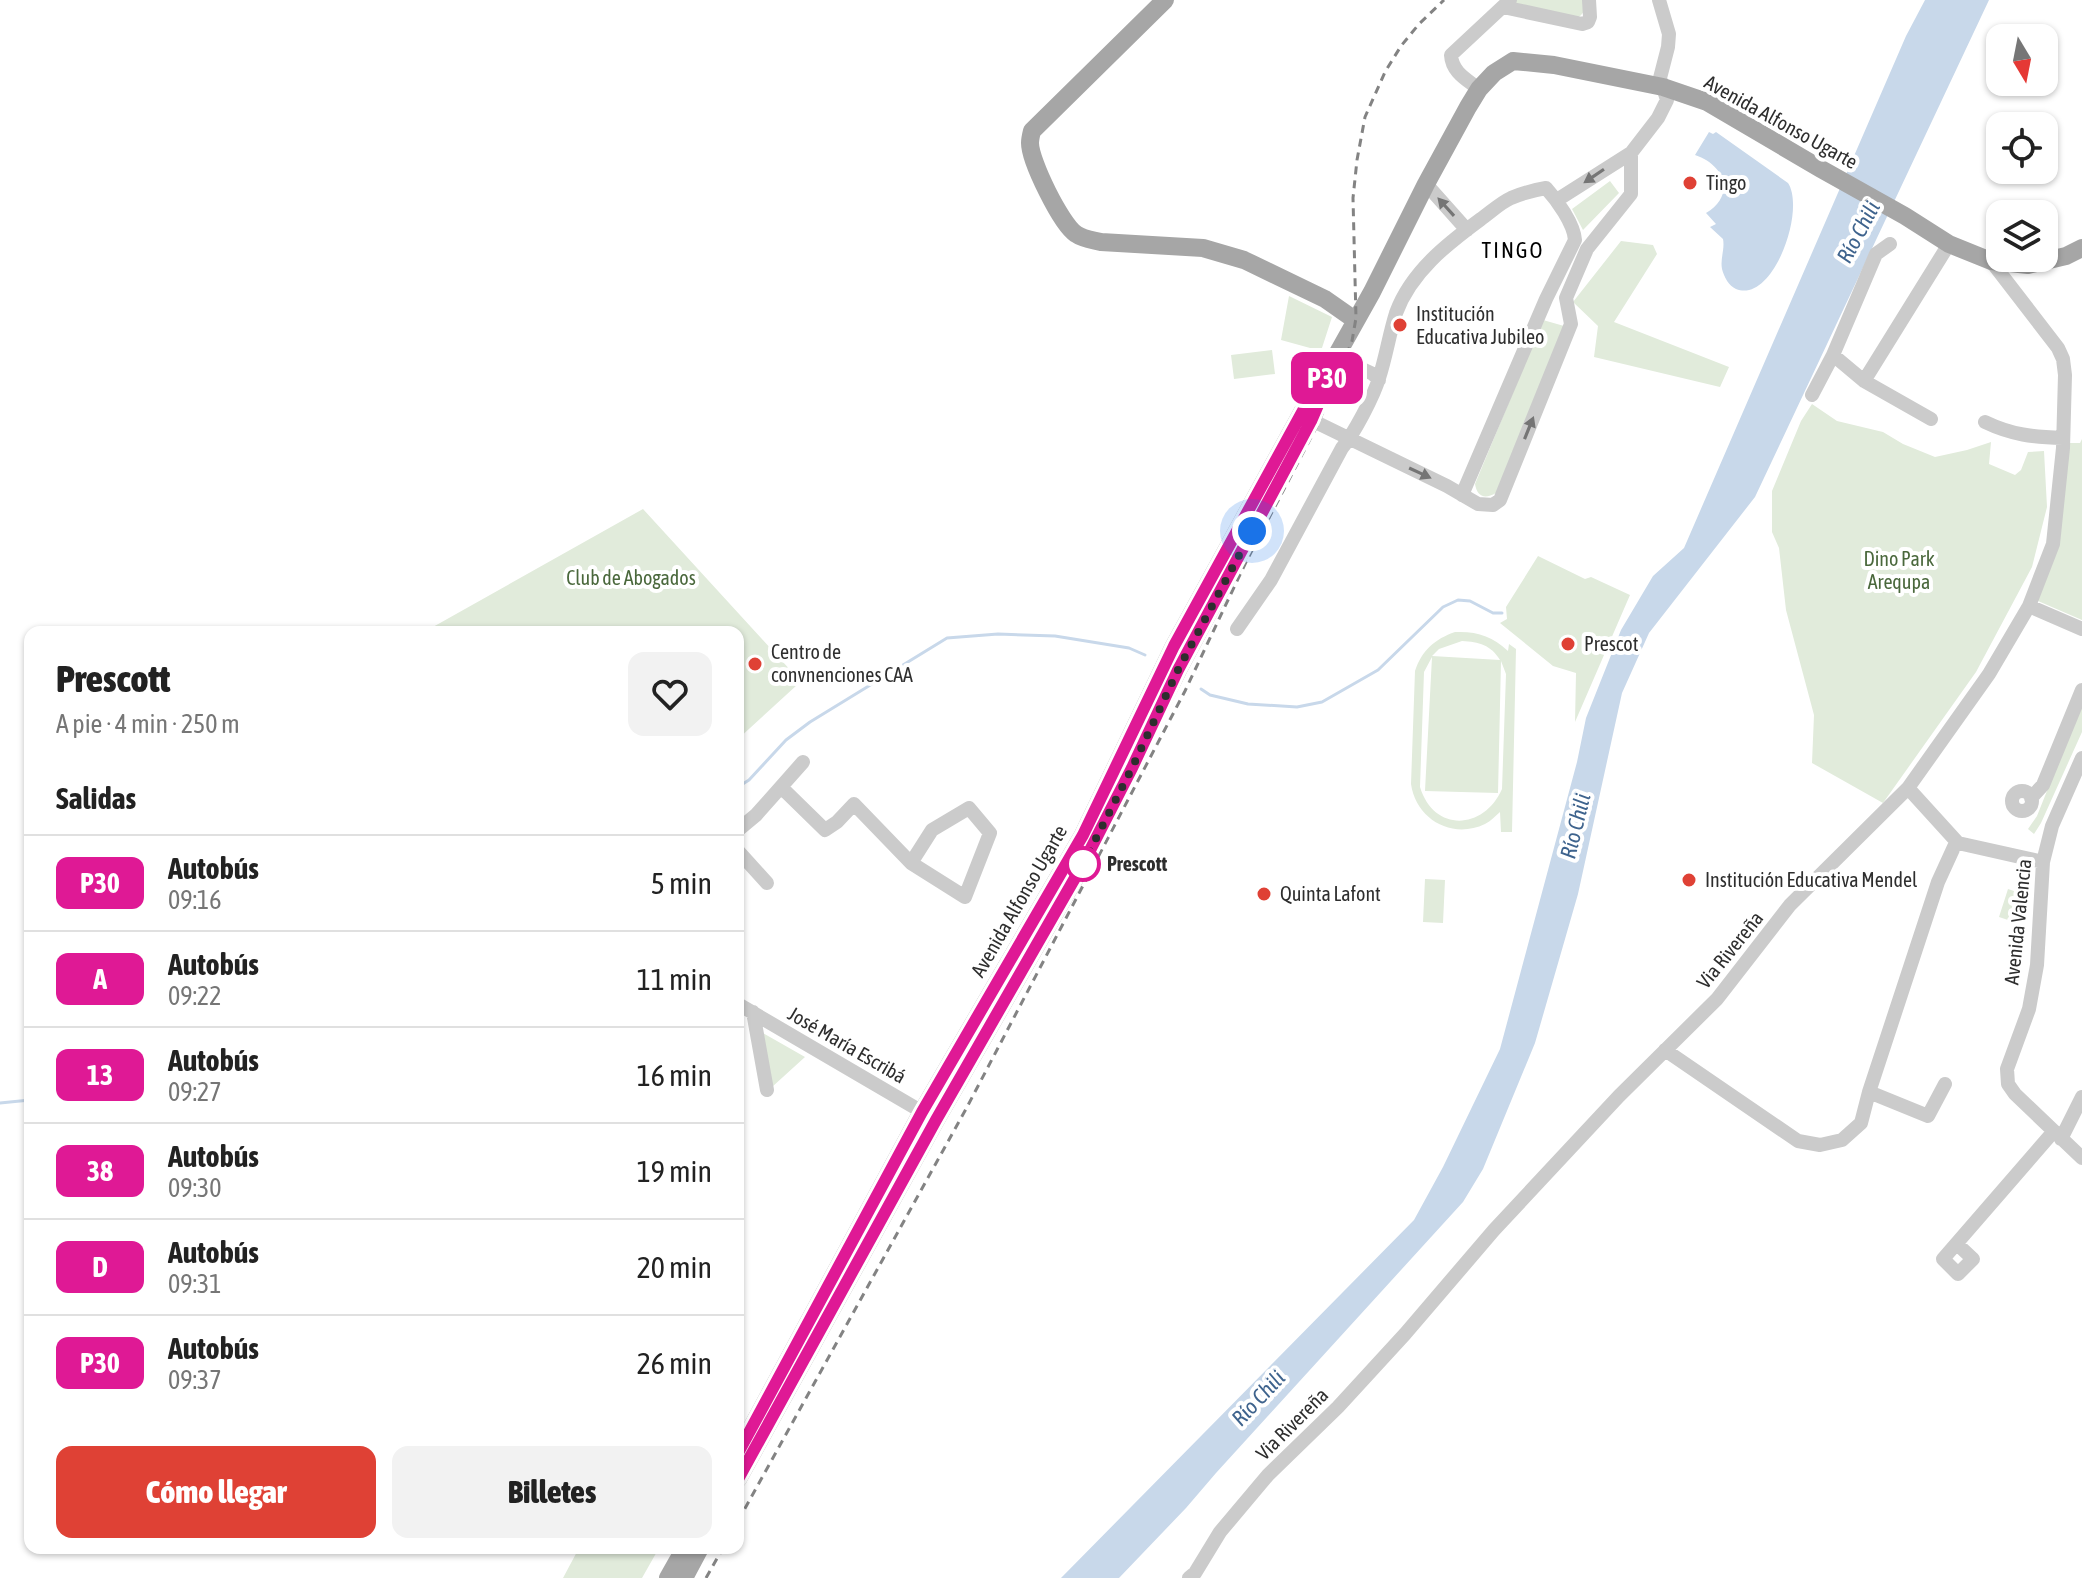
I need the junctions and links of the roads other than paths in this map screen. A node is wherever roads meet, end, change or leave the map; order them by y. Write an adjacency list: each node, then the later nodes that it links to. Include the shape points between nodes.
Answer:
1 (1165, 0): 20 (main road, via 1032,131 1033,159 1060,216 1078,235 1101,242 1203,248 1244,260 1325,299)
2 (1589, 0): 4 (street, via 1590,17 1582,24)
3 (1659, 0): 5 (street, via 1669,34)
4 (1507, 4): 6 (street, via 1451,55 1456,71)
5 (1663, 87): 6 (main road, Avenida Alfonso Ugarte, via 1513,61); 7 (street, via 1667,100); 13 (main road, Avenida Alfonso Ugarte, via 1707,102)
6 (1479, 89): 8 (main road, Avenida Alfonso Ugarte)
7 (1631, 153): 9 (street, one-way to 9); 11 (street, via 1631,194)
8 (1426, 184): 10 (street, one-way to 8); 20 (main road, Avenida Alfonso Ugarte)
9 (1557, 200): 10 (street, via 1546,188 1528,192 1508,199); 11 (street)
10 (1467, 230): 23 (street, via 1413,282 1397,310)
11 (1581, 244): 18 (street); 19 (street)
12 (1890, 244): 21 (street, via 1876,254)
13 (1949, 244): 16 (main road, Avenida Alfonso Ugarte); 24 (street)
14 (2082, 248): 15 (main road, Avenida Alfonso Ugarte)
15 (2058, 258)
16 (1986, 259)
17 (1999, 272): 29 (street, Via Rivereña, via 2063,359)
18 (1546, 299): 19 (street); 31 (street)
19 (1567, 305): 31 (street, one-way to 19, via 1493,505 1510,485 1571,324)
20 (1355, 320): 26 (main road, Avenida Alfonso Ugarte)
21 (1833, 355): 24 (street); 25 (street)
22 (1358, 367): 23 (street)
23 (1379, 380): 30 (street)
24 (1864, 381): 27 (street)
25 (1812, 395)
26 (1306, 418): 30 (street); 54 (main road, Avenida Alfonso Ugarte, via 1169,673 1083,864)
27 (1931, 419)
28 (1985, 422): 29 (street, via 2005,432)
29 (2063, 438): 32 (street, Via Rivereña, via 2053,544)
30 (1349, 439): 31 (street, one-way to 31); 33 (street, via 1271,580)
31 (1462, 495)
32 (2029, 606): 34 (street); 39 (street, Via Rivereña, via 1989,674)
33 (1237, 629)
34 (2082, 629)
35 (2082, 690): 40 (street, via 2043,785)
36 (2082, 758): 44 (street, Avenida Valencia, via 2052,826)
37 (803, 762): 38 (street)
38 (781, 787): 41 (street); 45 (street, via 825,830 854,804)
39 (1908, 788): 42 (street); 49 (street, Via Rivereña, via 1790,905 1717,999)
40 (2031, 798)
41 (744, 825)
42 (1958, 843): 44 (street); 52 (street, via 1938,882)
43 (744, 858): 46 (street)
44 (2043, 862): 55 (street, Avenida Valencia, via 2037,965 2029,1009 2007,1069 2015,1094)
45 (911, 863): 45 (street, via 965,897 990,833 969,808 932,830)
46 (767, 883)
47 (744, 1008): 54 (street, José María Escribá)
48 (744, 1010): 51 (street)
49 (1665, 1050): 52 (street, via 1798,1141 1820,1145 1842,1140 1861,1123); 64 (street, Via Rivereña, via 1494,1230 1338,1407 1268,1475)
50 (1945, 1084): 52 (street, via 1928,1116)
51 (767, 1090)
52 (1869, 1092)
53 (2082, 1097): 55 (street)
54 (929, 1116): 58 (main road, Avenida Alfonso Ugarte); 59 (main road, Avenida Alfonso Ugarte)
55 (2058, 1135): 56 (street, Avenida Valencia); 57 (street)
56 (2082, 1158)
57 (1957, 1244)
58 (744, 1442)
59 (744, 1468)
60 (682, 1554): 62 (main road)
61 (697, 1554): 63 (main road)
62 (668, 1578)
63 (684, 1578)
64 (1189, 1578)

